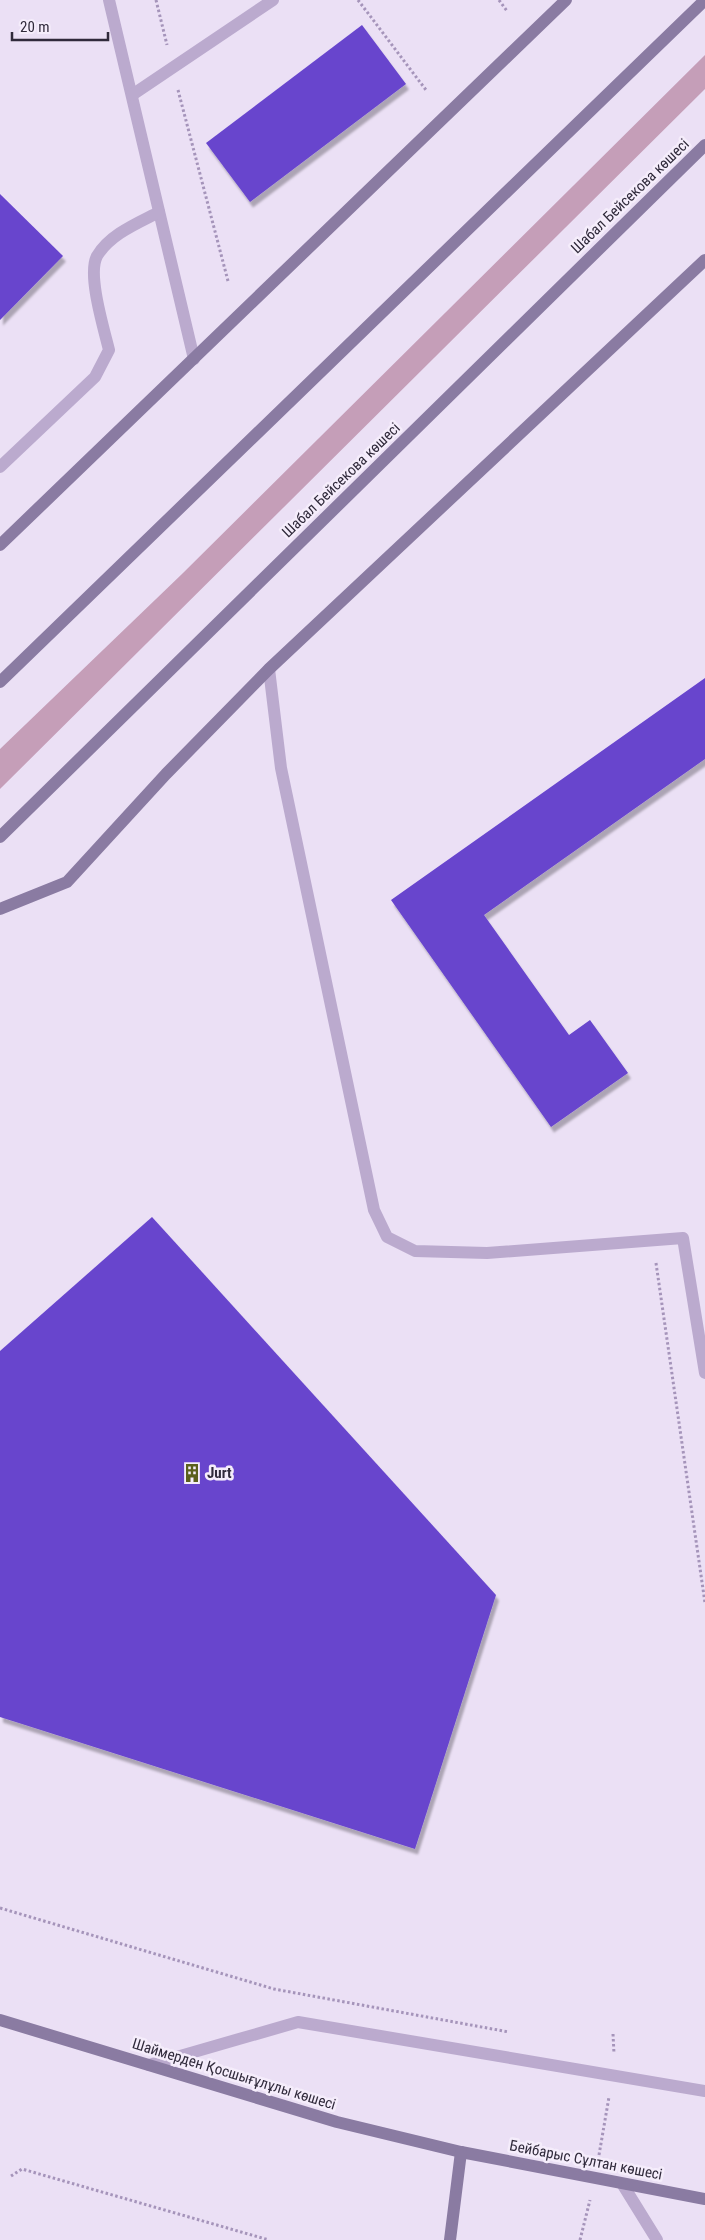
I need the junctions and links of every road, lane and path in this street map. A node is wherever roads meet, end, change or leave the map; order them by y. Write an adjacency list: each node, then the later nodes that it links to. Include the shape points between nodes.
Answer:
1 (109, 0): 11 (lane)
2 (156, 0): 9 (path)
3 (273, 0): 9 (lane)
4 (358, 0): 10 (path)
5 (499, 0): 8 (path)
6 (566, 0): 16 (street)
7 (705, 0): 20 (street)
8 (507, 11)
9 (173, 68): 11 (lane); 15 (path)
10 (426, 90)
11 (132, 95): 13 (lane)
12 (705, 145): 21 (street, Шабал Бейсекова көшесі)
13 (159, 212): 16 (lane); 17 (lane, via 119,233 96,257 94,286 109,350 95,378)
14 (705, 260): 19 (street)
15 (228, 281)
16 (194, 359): 18 (street)
17 (0, 467)
18 (0, 545)
19 (268, 669): 22 (street, via 66,882); 23 (lane, via 281,768 374,1210 388,1237 415,1251 487,1253)
20 (0, 682)
21 (0, 837)
22 (0, 909)
23 (652, 1240): 24 (lane, via 683,1238); 25 (path)
24 (705, 1373)
25 (705, 1604)
26 (0, 1908): 28 (path, via 274,1989)
27 (0, 2020): 33 (street, Шаймерден Қосшығұлұлы көшесі)
28 (517, 2033)
29 (612, 2034): 31 (path)
30 (604, 2049): 31 (path)
31 (614, 2051): 32 (path); 34 (path)
32 (623, 2053)
33 (149, 2065): 34 (lane, via 298,2022); 36 (street, Шаймерден Қосшығұлұлы көшесі, via 337,2122)
34 (612, 2076): 35 (lane); 38 (path)
35 (705, 2091)
36 (461, 2152): 38 (street, Бейбарыс Сұлтан көшесі); 42 (street)
37 (11, 2176): 41 (path, via 22,2170)
38 (594, 2179): 39 (street, Бейбарыс Сұлтан көшесі); 43 (path)
39 (623, 2185): 40 (street, Бейбарыс Сұлтан көшесі); 44 (lane)
40 (705, 2199)
41 (269, 2240)
42 (450, 2240)
43 (580, 2240)
44 (657, 2240)

